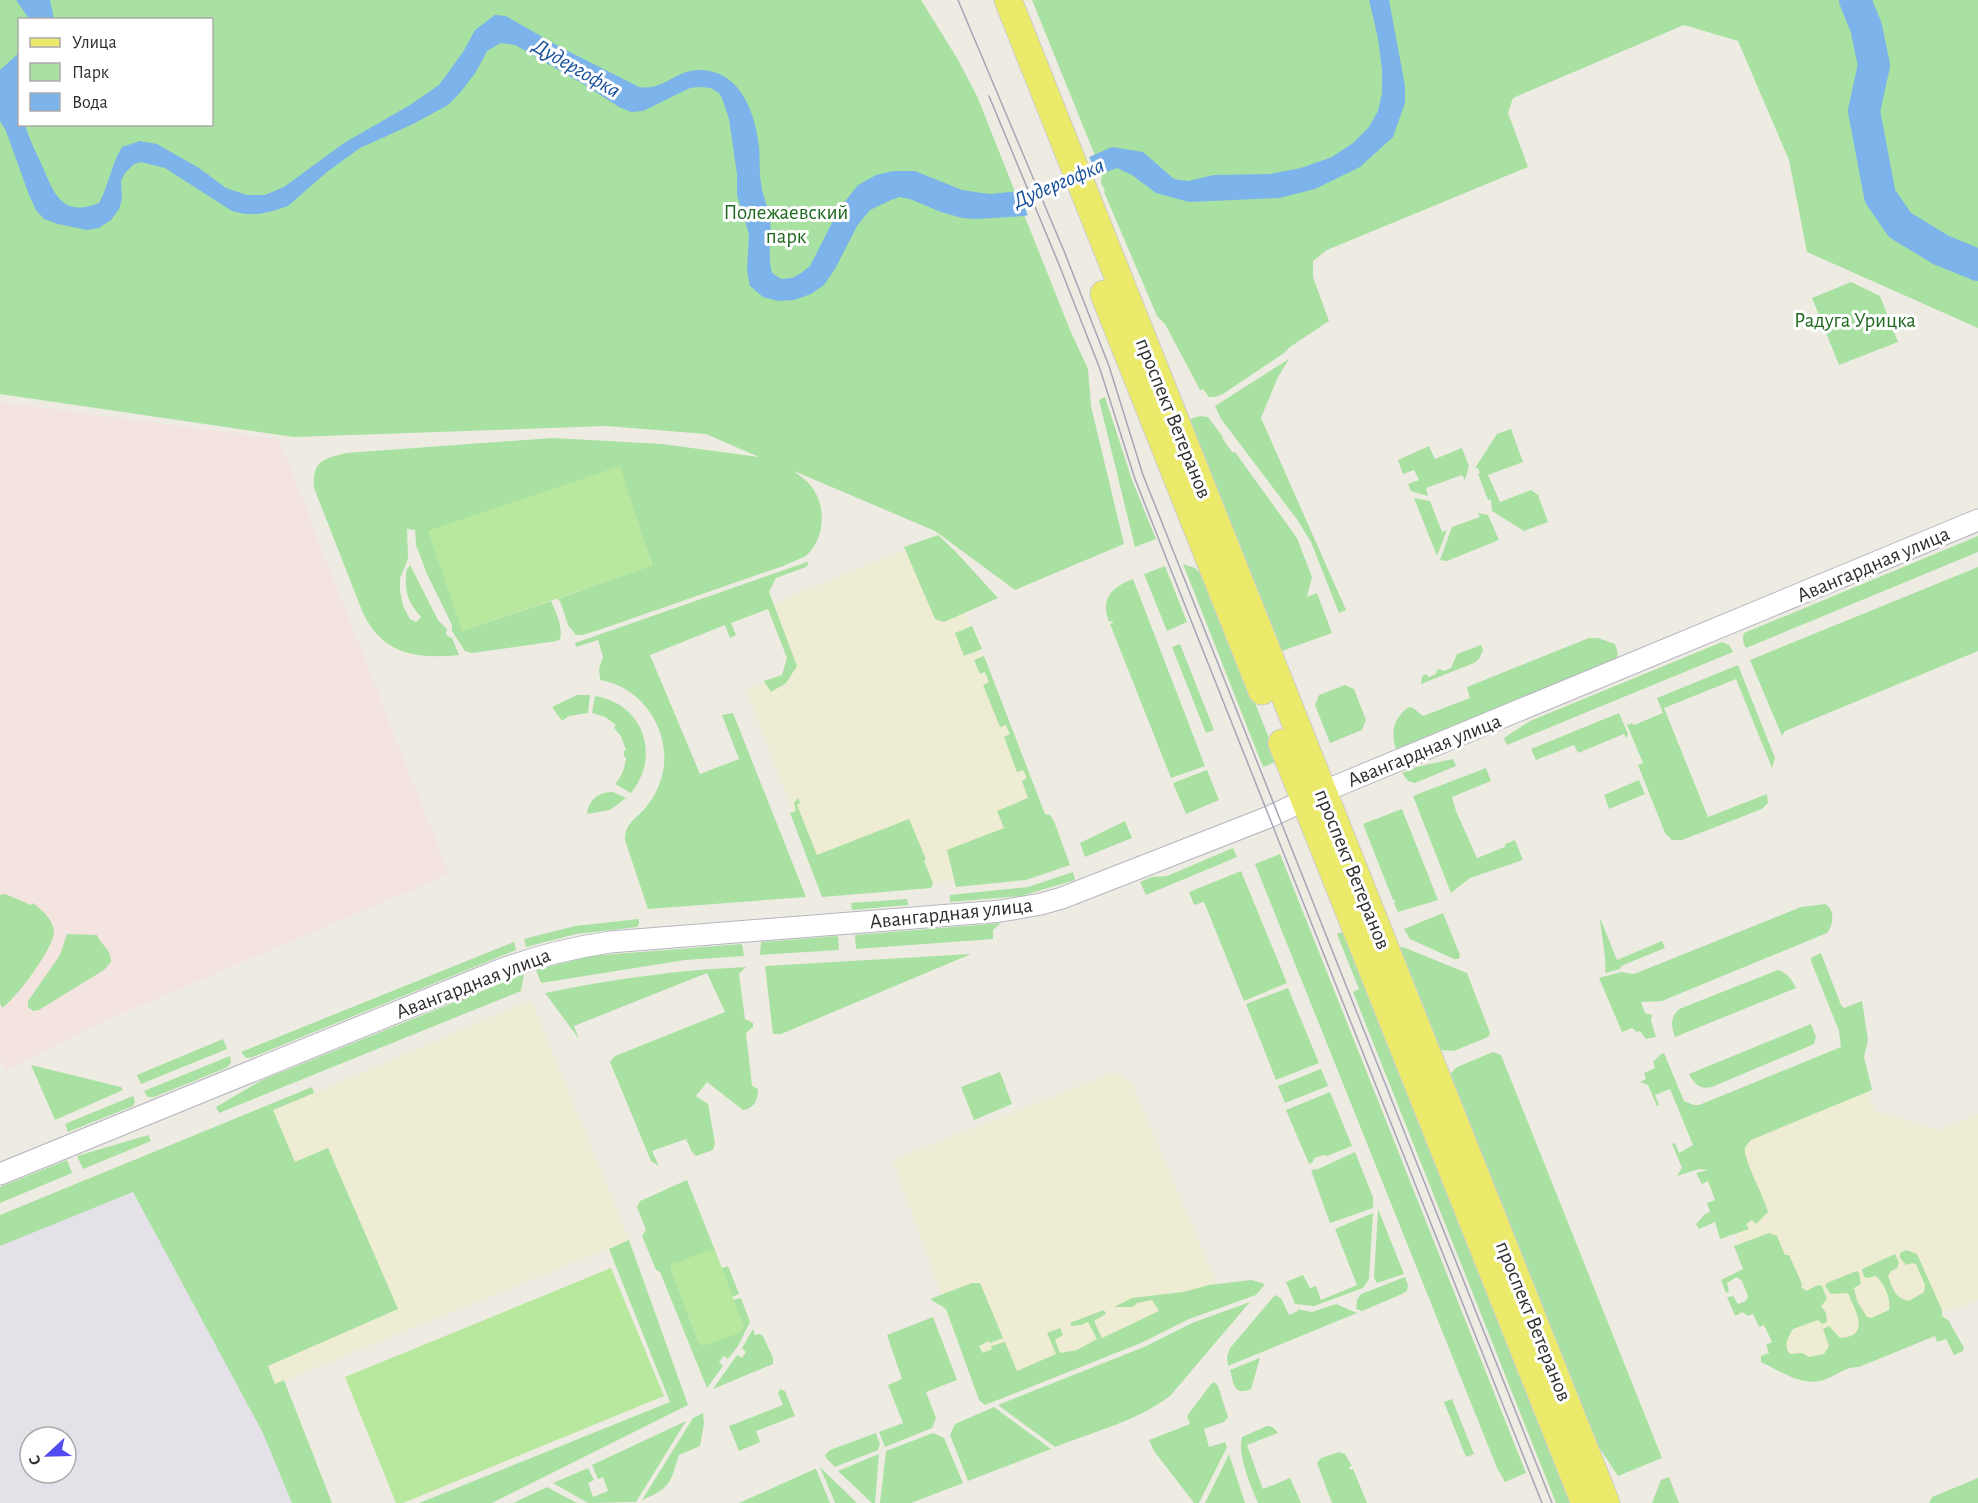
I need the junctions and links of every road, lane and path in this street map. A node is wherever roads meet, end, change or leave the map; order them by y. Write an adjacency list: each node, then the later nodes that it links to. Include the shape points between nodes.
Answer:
1 (988, 0): 3 (main road)
2 (1008, 0): 3 (main road)
3 (1053, 139): 5 (main road, проспект Ветеранов)
4 (1978, 520): 5 (street, Авангардная улица)
5 (1313, 796): 6 (street, Авангардная улица, via 1269,817 1041,904 610,942 526,960); 7 (main road, проспект Ветеранов); 8 (main road, проспект Ветеранов)
6 (0, 1174)
7 (1585, 1503)
8 (1606, 1503)

